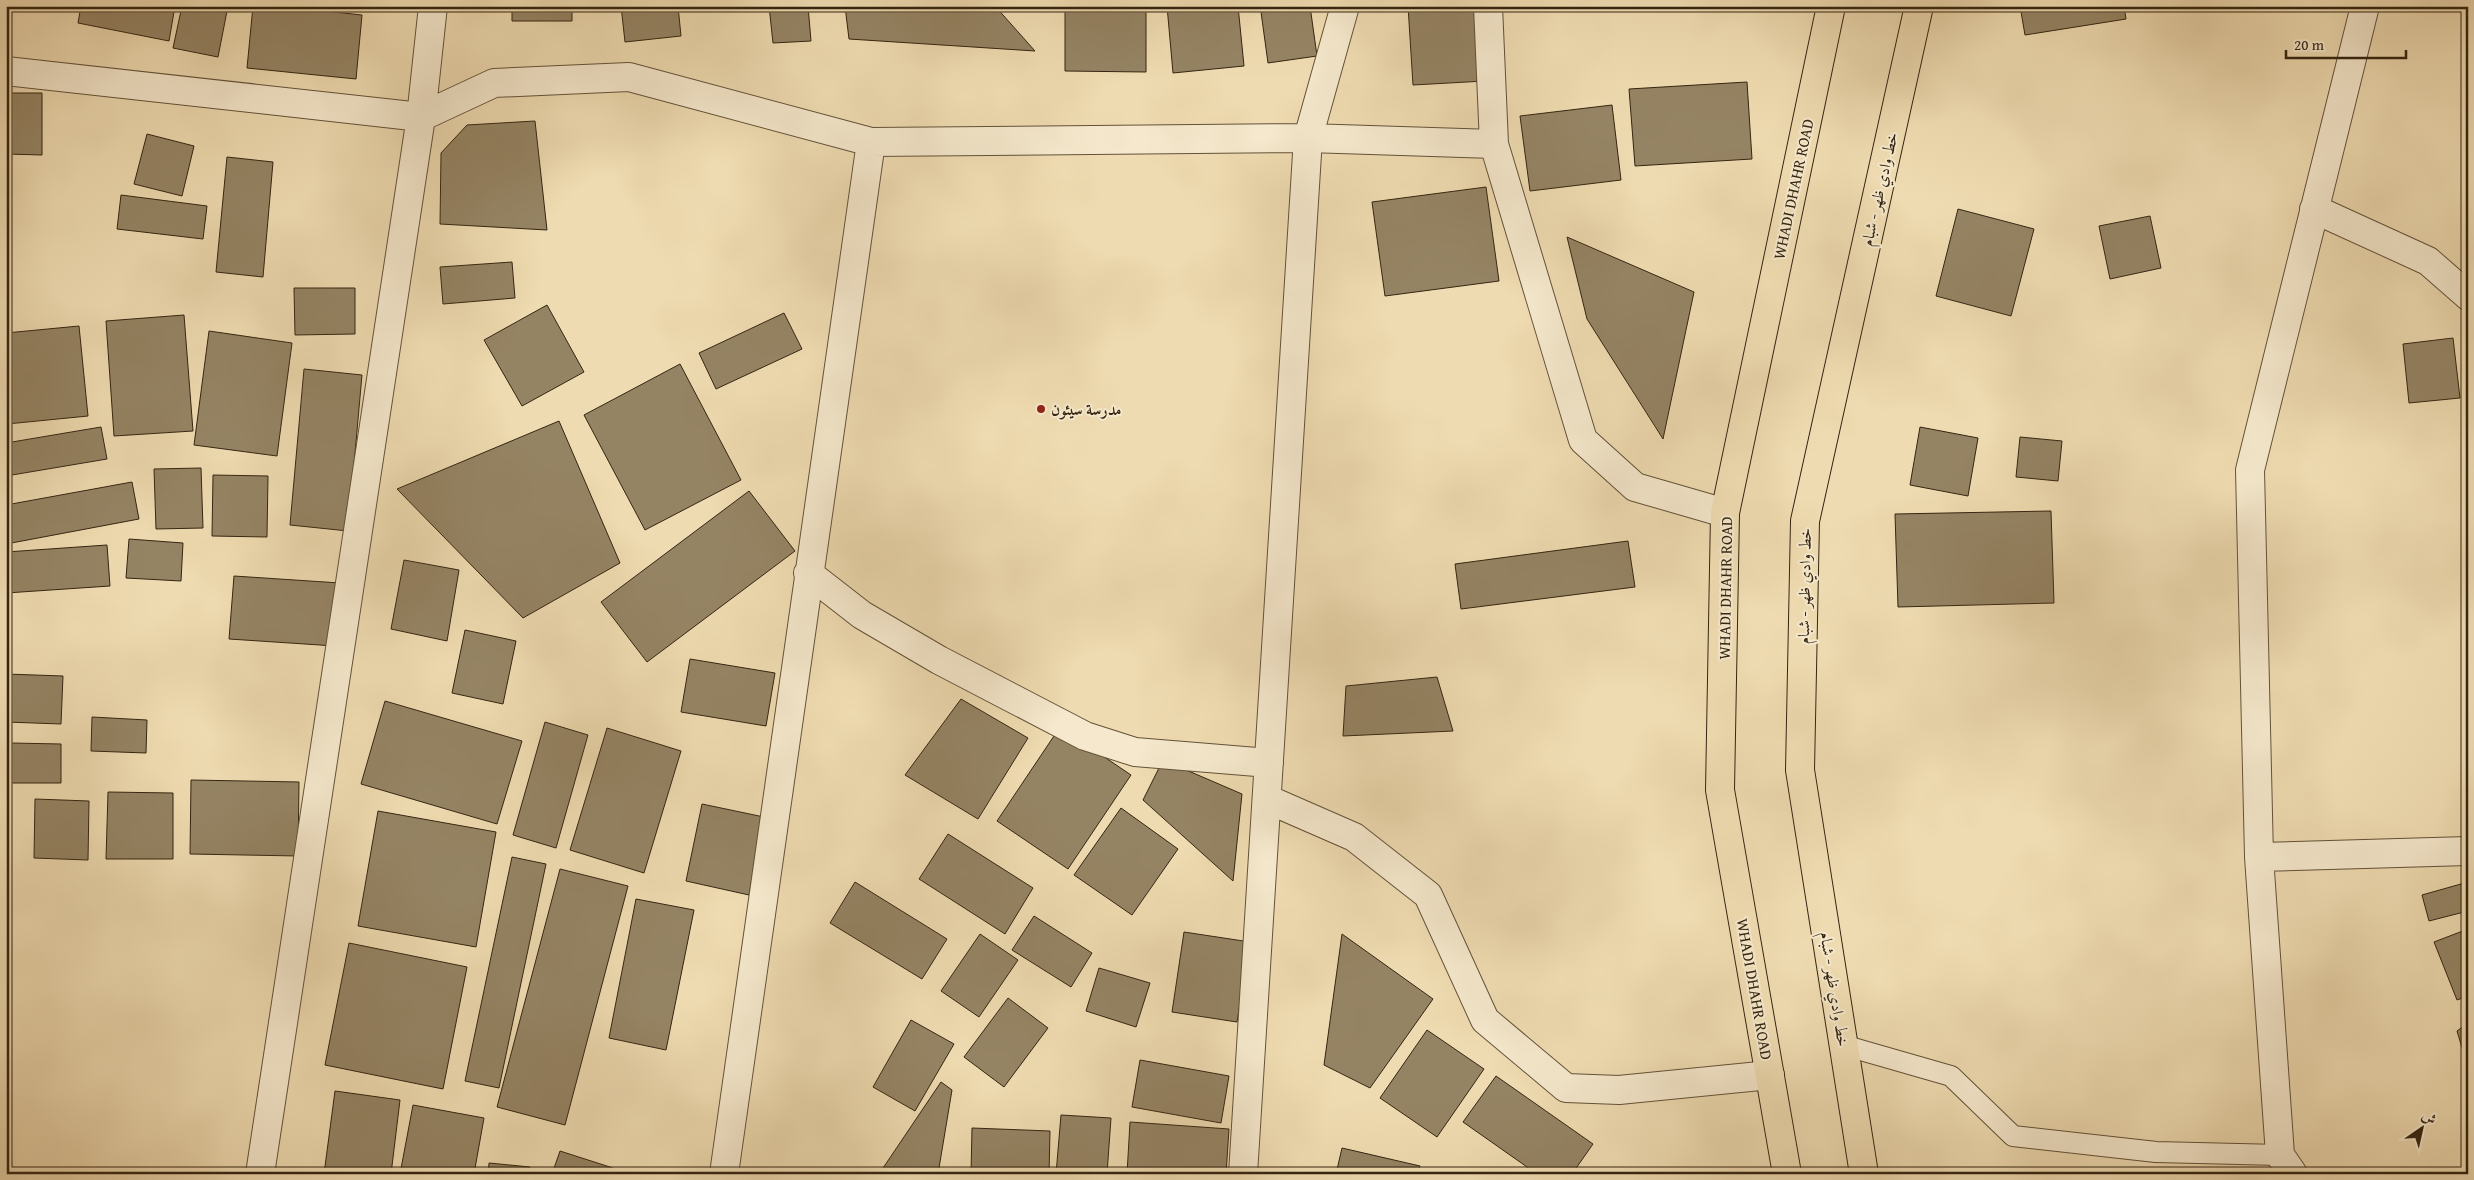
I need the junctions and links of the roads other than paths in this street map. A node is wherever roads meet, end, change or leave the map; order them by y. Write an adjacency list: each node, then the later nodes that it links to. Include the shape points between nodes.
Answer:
1 (433, 6): 8 (street)
2 (1345, 6): 9 (street)
3 (1488, 6): 11 (street)
4 (1831, 6): 14 (main road, WHADI DHAHR ROAD)
5 (1919, 6): 20 (main road, خط وادي ظهر - شبام, via 1805,521 1800,770)
6 (2365, 6): 12 (street)
7 (6, 72): 8 (street)
8 (421, 117): 10 (street, via 494,83 629,77); 23 (street)
9 (1308, 138): 10 (street); 11 (street); 16 (street)
10 (871, 142): 15 (street)
11 (1494, 144): 14 (street, via 1583,440 1635,487)
12 (2314, 210): 13 (street, via 2428,262); 19 (street, via 2250,470)
13 (2468, 296)
14 (1726, 513): 21 (main road, WHADI DHAHR ROAD, via 1720,790)
15 (808, 573): 16 (street, via 871,620 939,660 1085,736 1135,752); 24 (street)
16 (1269, 763): 17 (street)
17 (1267, 799): 21 (street, via 1354,837 1428,895 1484,1020 1566,1088 1620,1090); 25 (street)
18 (2468, 851): 19 (street)
19 (2259, 857): 22 (street)
20 (1843, 1045): 22 (lane, via 1951,1076 2013,1136); 27 (main road, خط وادي ظهر - شبام)
21 (1770, 1075): 26 (main road, WHADI DHAHR ROAD)
22 (2286, 1164)
23 (260, 1174)
24 (724, 1174)
25 (1243, 1174)
26 (1787, 1174)
27 (1864, 1174)

